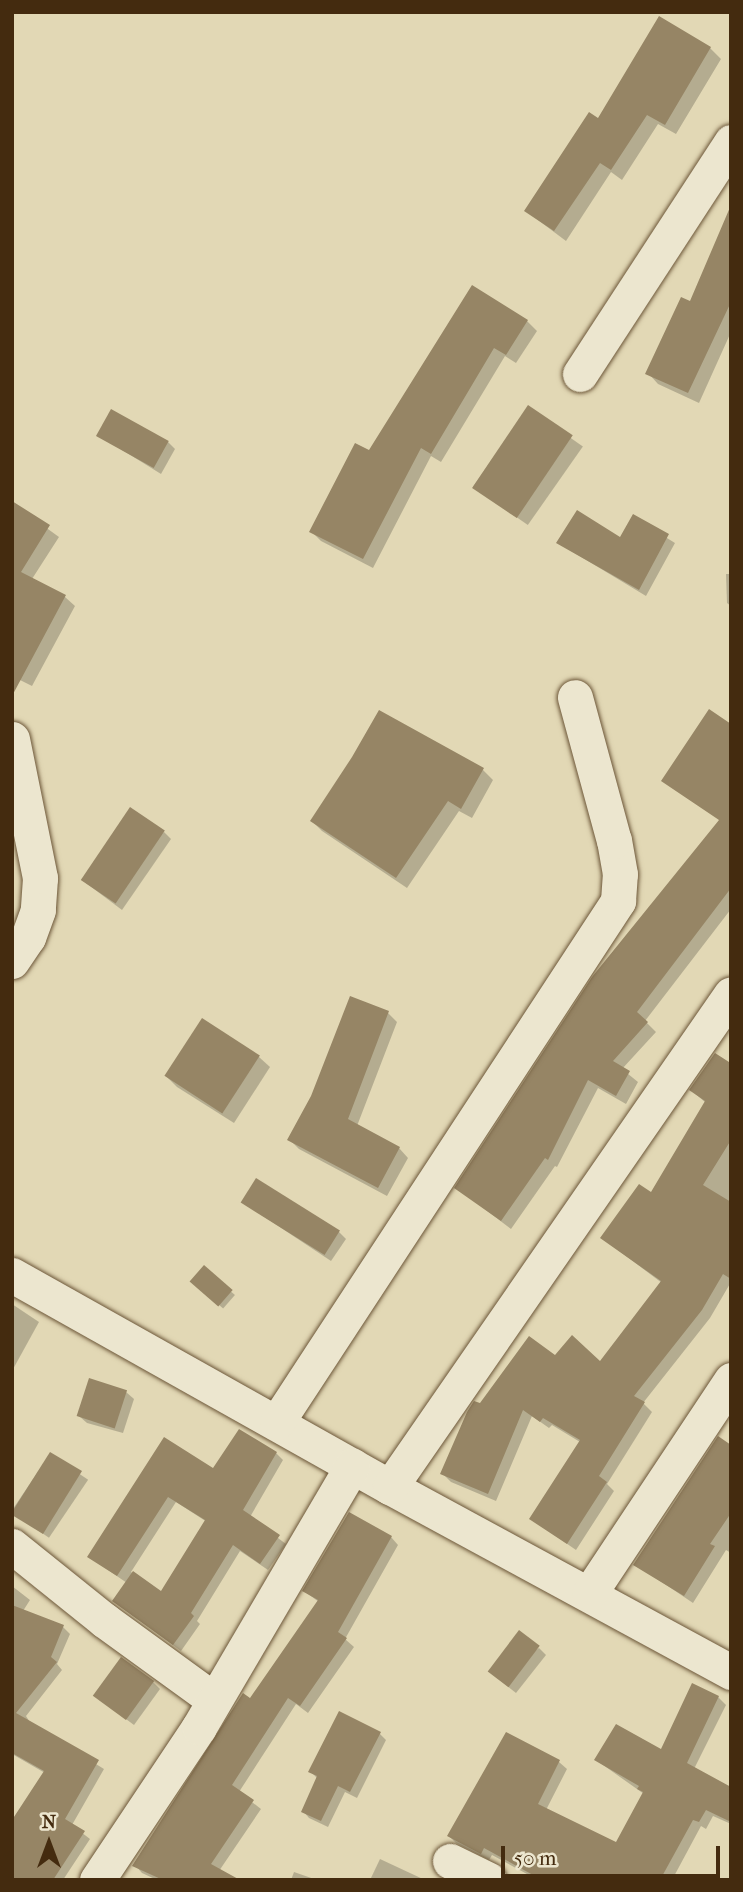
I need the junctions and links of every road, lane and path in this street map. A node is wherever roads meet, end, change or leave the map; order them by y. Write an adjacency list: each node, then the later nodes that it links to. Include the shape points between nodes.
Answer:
1 (731, 142): 2 (street)
2 (580, 374)
3 (575, 697): 9 (street, via 614,841 620,874 618,901)
4 (12, 738): 5 (street, via 40,878 38,910)
5 (12, 961)
6 (731, 994): 11 (street)
7 (12, 1275): 9 (street)
8 (731, 1380): 13 (street)
9 (277, 1423): 10 (street)
10 (352, 1466): 11 (street); 15 (street)
11 (390, 1487): 13 (street)
12 (12, 1546): 15 (street)
13 (589, 1594): 14 (street)
14 (731, 1672)
15 (214, 1700): 17 (street)
16 (450, 1861): 18 (street)
17 (97, 1880)
18 (489, 1880)

